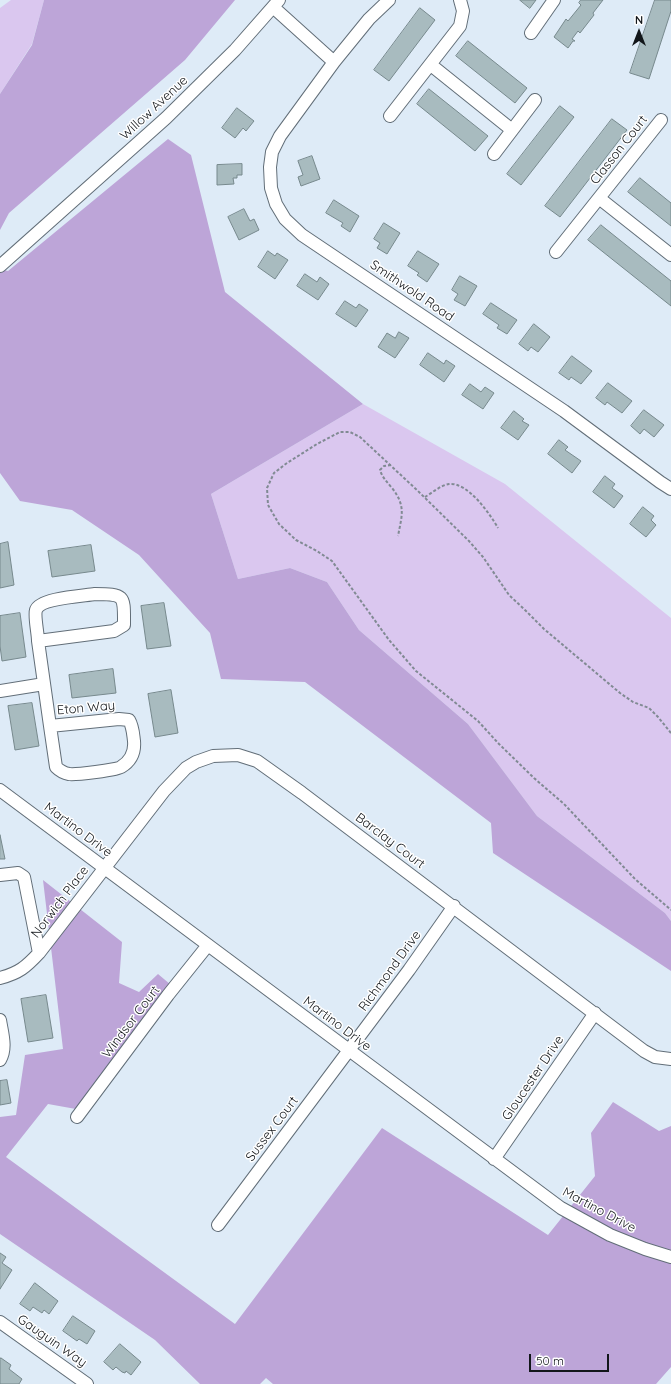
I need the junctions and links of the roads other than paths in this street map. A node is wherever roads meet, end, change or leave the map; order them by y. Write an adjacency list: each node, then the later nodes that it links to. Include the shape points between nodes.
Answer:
1 (389, 0): 6 (street, Smithwold Road, via 369,19)
2 (460, 0): 7 (street, via 463,11 460,26)
3 (554, 0): 5 (street)
4 (276, 4): 6 (street); 16 (street, Willow Avenue, via 166,118)
5 (531, 33)
6 (334, 62): 17 (street, Smithwold Road, via 280,136 272,152 271,188 276,204 285,219 302,235 564,411)
7 (431, 65): 9 (street); 11 (street)
8 (535, 100): 11 (street)
9 (390, 116)
10 (661, 120): 13 (street, Classon Court)
11 (512, 130): 12 (street)
12 (494, 154)
13 (599, 198): 14 (street, Classon Court); 15 (street, Classon Court)
14 (556, 252)
15 (671, 255)
16 (0, 266)
17 (671, 489)
18 (38, 641): 18 (street, Eton Way, via 36,610 38,605 49,600 112,594 121,598 124,603 124,625 114,631); 19 (street, Eton Way)
19 (44, 684): 20 (street); 21 (street, Eton Way)
20 (0, 691)
21 (50, 726): 21 (street, Eton Way, via 56,767 60,771 70,774 120,769 133,754 132,726 129,720)
22 (0, 790): 23 (street, Martino Drive)
23 (104, 868): 25 (street, Barclay Court, via 164,791 186,768 214,756 238,755 258,762 296,788); 26 (street, Martino Drive); 27 (street, Norwich Place)
24 (0, 875): 27 (street, Norwich Place, via 18,873 24,877)
25 (454, 906): 29 (street, Barclay Court); 31 (street, Richmond Drive, via 410,970)
26 (208, 945): 31 (street, Martino Drive); 34 (street, Windsor Court)
27 (39, 953): 28 (street, Norwich Place, via 26,967)
28 (0, 978)
29 (595, 1013): 32 (street, Barclay Court, via 644,1051 655,1057); 35 (street, Gloucester Drive)
30 (0, 1020): 33 (street, via 4,1055)
31 (349, 1050): 35 (street, Martino Drive); 36 (street, Sussex Court)
32 (671, 1059)
33 (0, 1060)
34 (77, 1117)
35 (494, 1159): 37 (street, Martino Drive, via 561,1208 610,1235)
36 (218, 1225)
37 (671, 1257)
38 (0, 1322): 39 (street, Gauguin Way)
39 (87, 1384)

